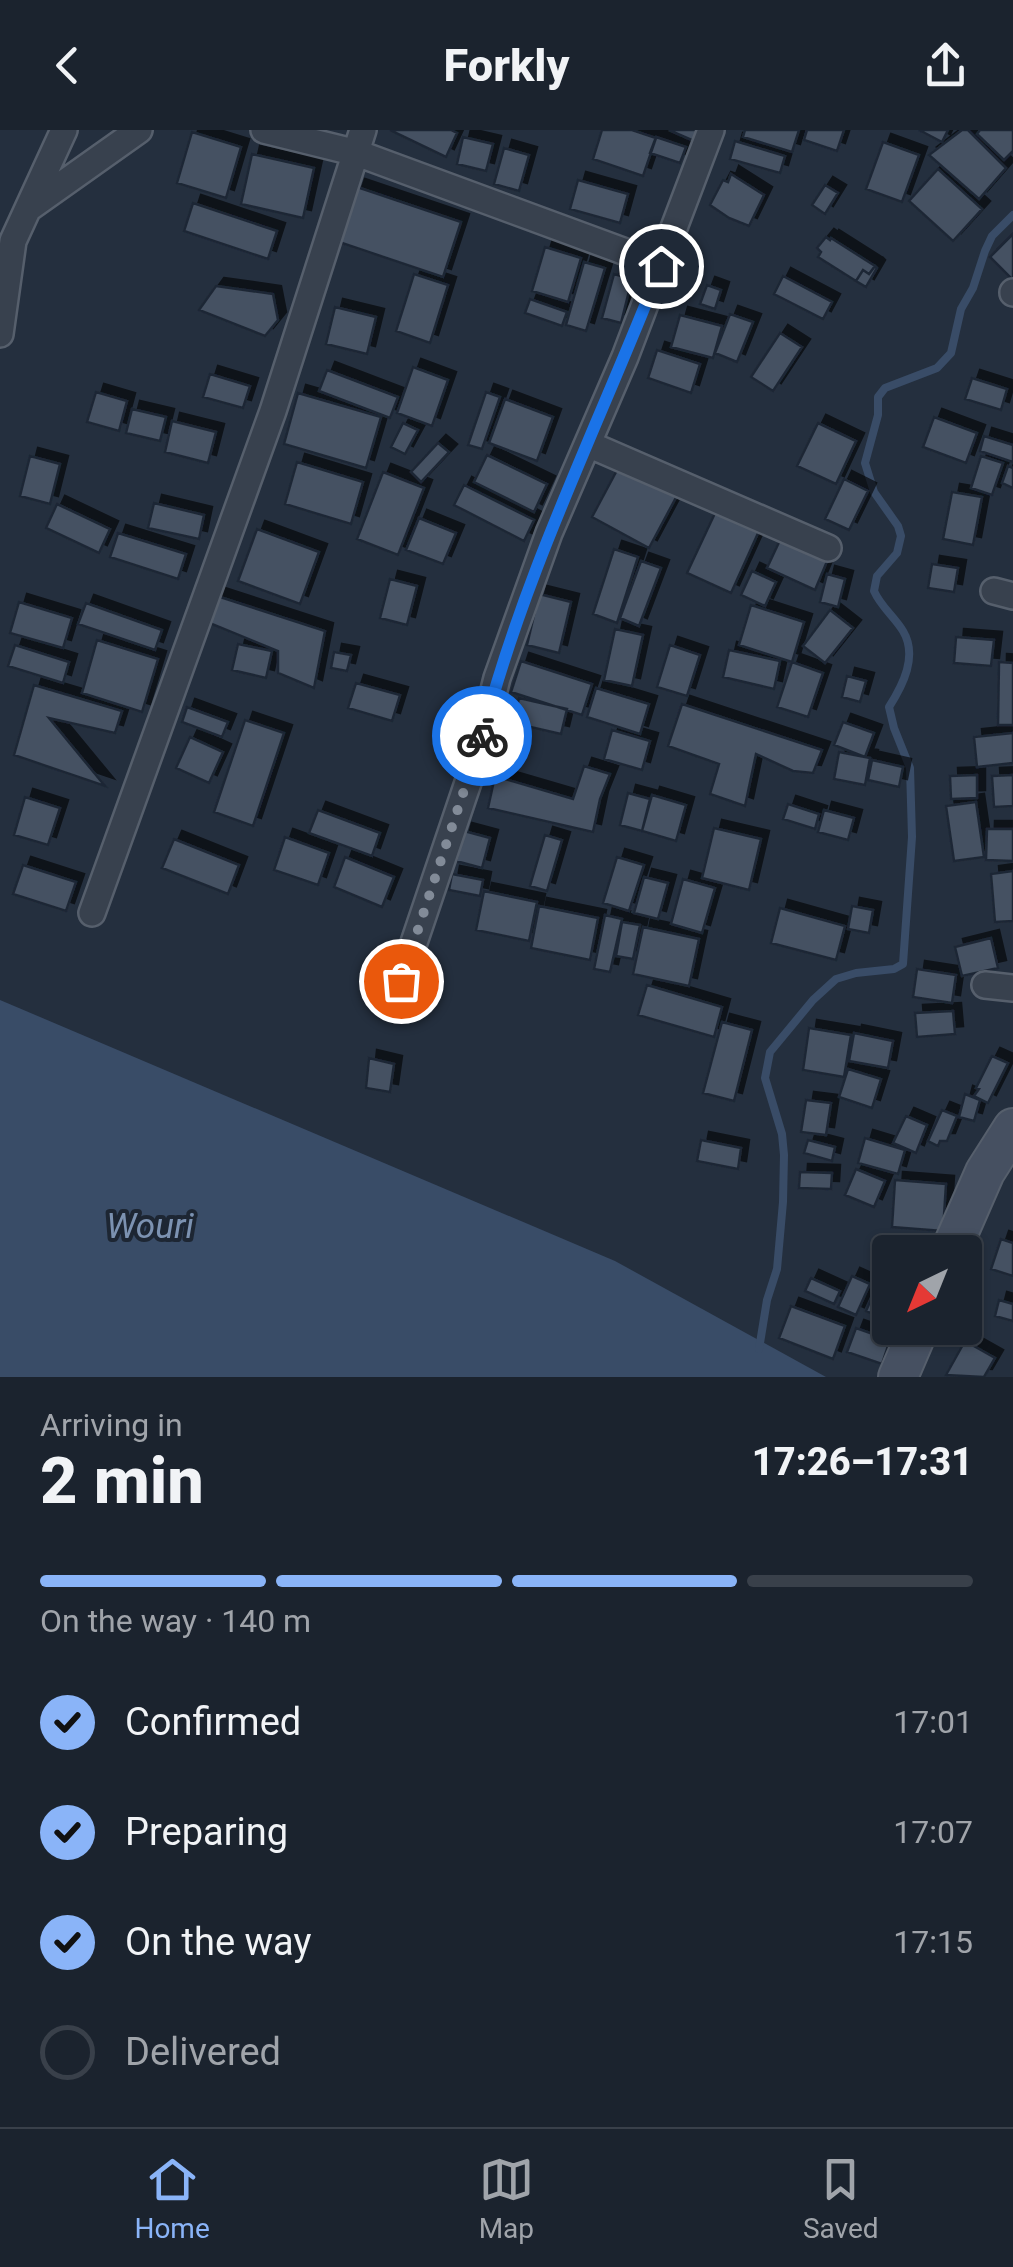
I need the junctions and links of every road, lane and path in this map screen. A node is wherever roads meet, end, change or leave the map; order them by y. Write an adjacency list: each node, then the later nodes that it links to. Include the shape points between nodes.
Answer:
1 (64, 130): 6 (street)
2 (139, 130): 6 (street)
3 (264, 130): 5 (street)
4 (711, 130): 7 (street)
5 (360, 142): 7 (street); 11 (street, via 273,411)
6 (26, 211): 8 (street, via 13,241)
7 (661, 266): 9 (street)
8 (0, 334)
9 (588, 444): 10 (street); 12 (street, via 497,678)
10 (828, 548)
11 (92, 913)
12 (401, 981)
13 (984, 985): 14 (street)
14 (1013, 988)
15 (1013, 1128): 16 (street)
16 (957, 1235)
17 (912, 1345): 18 (street)
18 (898, 1377)

